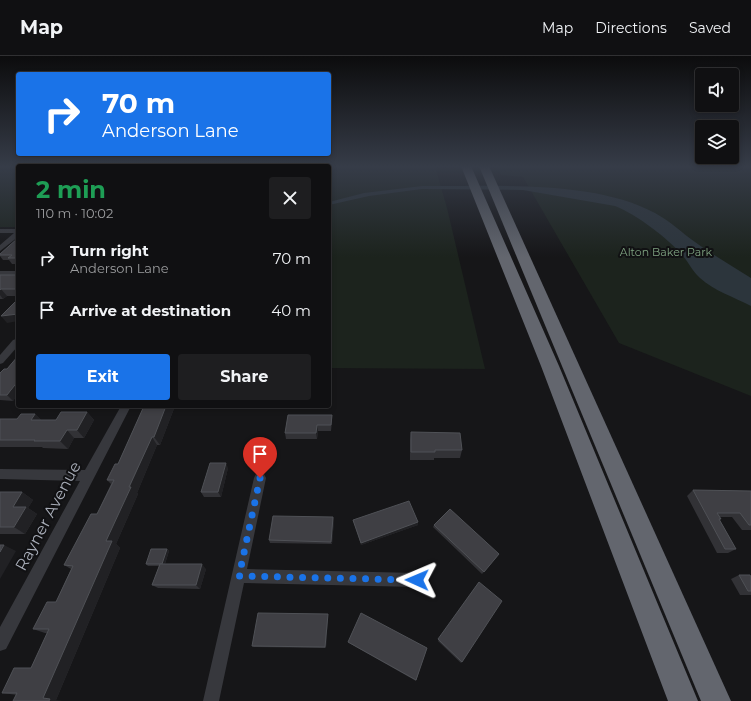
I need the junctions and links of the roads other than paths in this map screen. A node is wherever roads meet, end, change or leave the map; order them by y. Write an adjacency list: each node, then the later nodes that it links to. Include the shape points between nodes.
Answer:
1 (486, 196): 3 (highway)
2 (489, 196): 3 (highway)
3 (490, 202): 20 (highway, via 550,366); 21 (highway)
4 (0, 231): 5 (street)
5 (16, 232)
6 (16, 234): 7 (street)
7 (0, 249)
8 (0, 273): 9 (street)
9 (16, 273)
10 (16, 342): 11 (street)
11 (0, 362)
12 (125, 408): 14 (street, Rayner Avenue)
13 (0, 474): 14 (street)
14 (89, 476): 18 (street, Rayner Avenue)
15 (260, 478): 16 (street)
16 (239, 576): 17 (street); 19 (street)
17 (417, 580)
18 (0, 643)
19 (211, 701)
20 (683, 701)
21 (716, 701)

